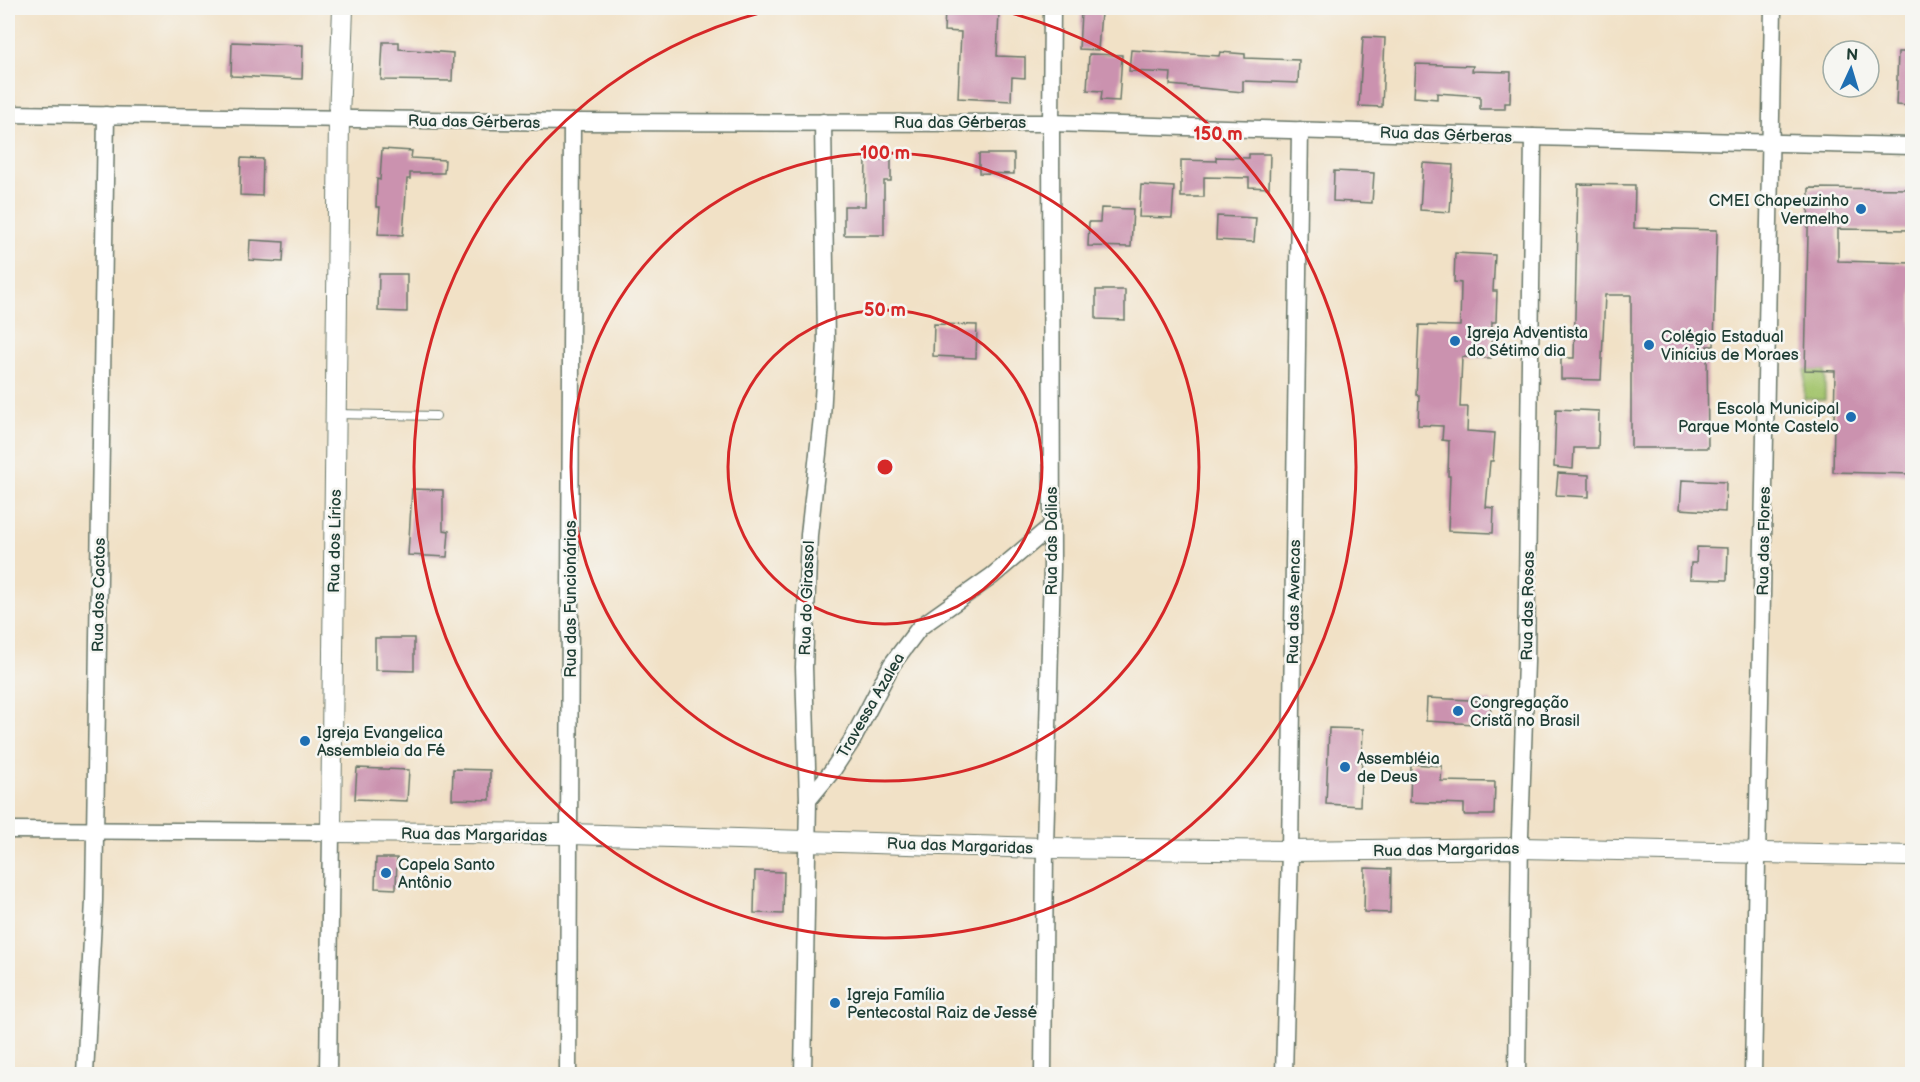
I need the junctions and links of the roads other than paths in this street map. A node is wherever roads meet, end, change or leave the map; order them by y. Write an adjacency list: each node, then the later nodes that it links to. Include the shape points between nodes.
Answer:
1 (342, 8): 6 (street, Rua dos Lírios)
2 (1052, 8): 9 (street, Rua das Dálias)
3 (1773, 8): 12 (street, Rua das Flores)
4 (8, 114): 5 (street, Rua das Gérberas)
5 (106, 115): 6 (street, Rua das Gérberas); 19 (street, Rua dos Cactos)
6 (339, 120): 8 (street, Rua das Gérberas); 14 (street, Rua dos Lírios)
7 (823, 122): 8 (street, Rua das Gérberas); 9 (street, Rua das Gérberas); 17 (street, Rua do Girassol, via 826,342 808,559 804,687)
8 (572, 123): 21 (street, Rua das Funcionárias)
9 (1051, 123): 10 (street, Rua das Gérberas); 16 (street, Rua das Dálias)
10 (1300, 129): 11 (street, Rua das Gérberas); 25 (street, Rua das Avencas)
11 (1533, 137): 12 (street, Rua das Gérberas); 24 (street, Rua das Rosas)
12 (1769, 143): 13 (street, Rua das Gérberas); 26 (street, Rua das Flores)
13 (1912, 146)
14 (336, 414): 15 (lane); 20 (street, Rua dos Lírios)
15 (436, 416)
16 (1050, 527): 17 (street, Travessa Azalea, via 992,576 920,627 892,664 853,739); 23 (street, Rua das Dálias)
17 (808, 800): 22 (street, Rua do Girassol)
18 (8, 830): 19 (street, Rua das Margaridas)
19 (95, 831): 20 (street, Rua das Margaridas); 28 (street, Rua dos Cactos)
20 (331, 832): 21 (street, Rua das Margaridas); 29 (street, Rua dos Lírios)
21 (570, 834): 22 (street, Rua das Margaridas); 30 (street, Rua das Funcionárias)
22 (806, 840): 23 (street, Rua das Margaridas); 31 (street, Rua do Girassol)
23 (1044, 848): 25 (street, Rua das Margaridas); 32 (street, Rua das Dálias)
24 (1520, 848): 25 (street, Rua das Margaridas); 26 (street, Rua das Margaridas); 34 (street, Rua das Rosas)
25 (1290, 851): 33 (street, Rua das Avencas)
26 (1758, 852): 27 (street, Rua das Margaridas); 35 (street, Rua das Flores)
27 (1912, 856)
28 (85, 1074)
29 (328, 1074)
30 (568, 1074)
31 (802, 1074)
32 (1043, 1074)
33 (1284, 1074)
34 (1517, 1074)
35 (1753, 1074)

